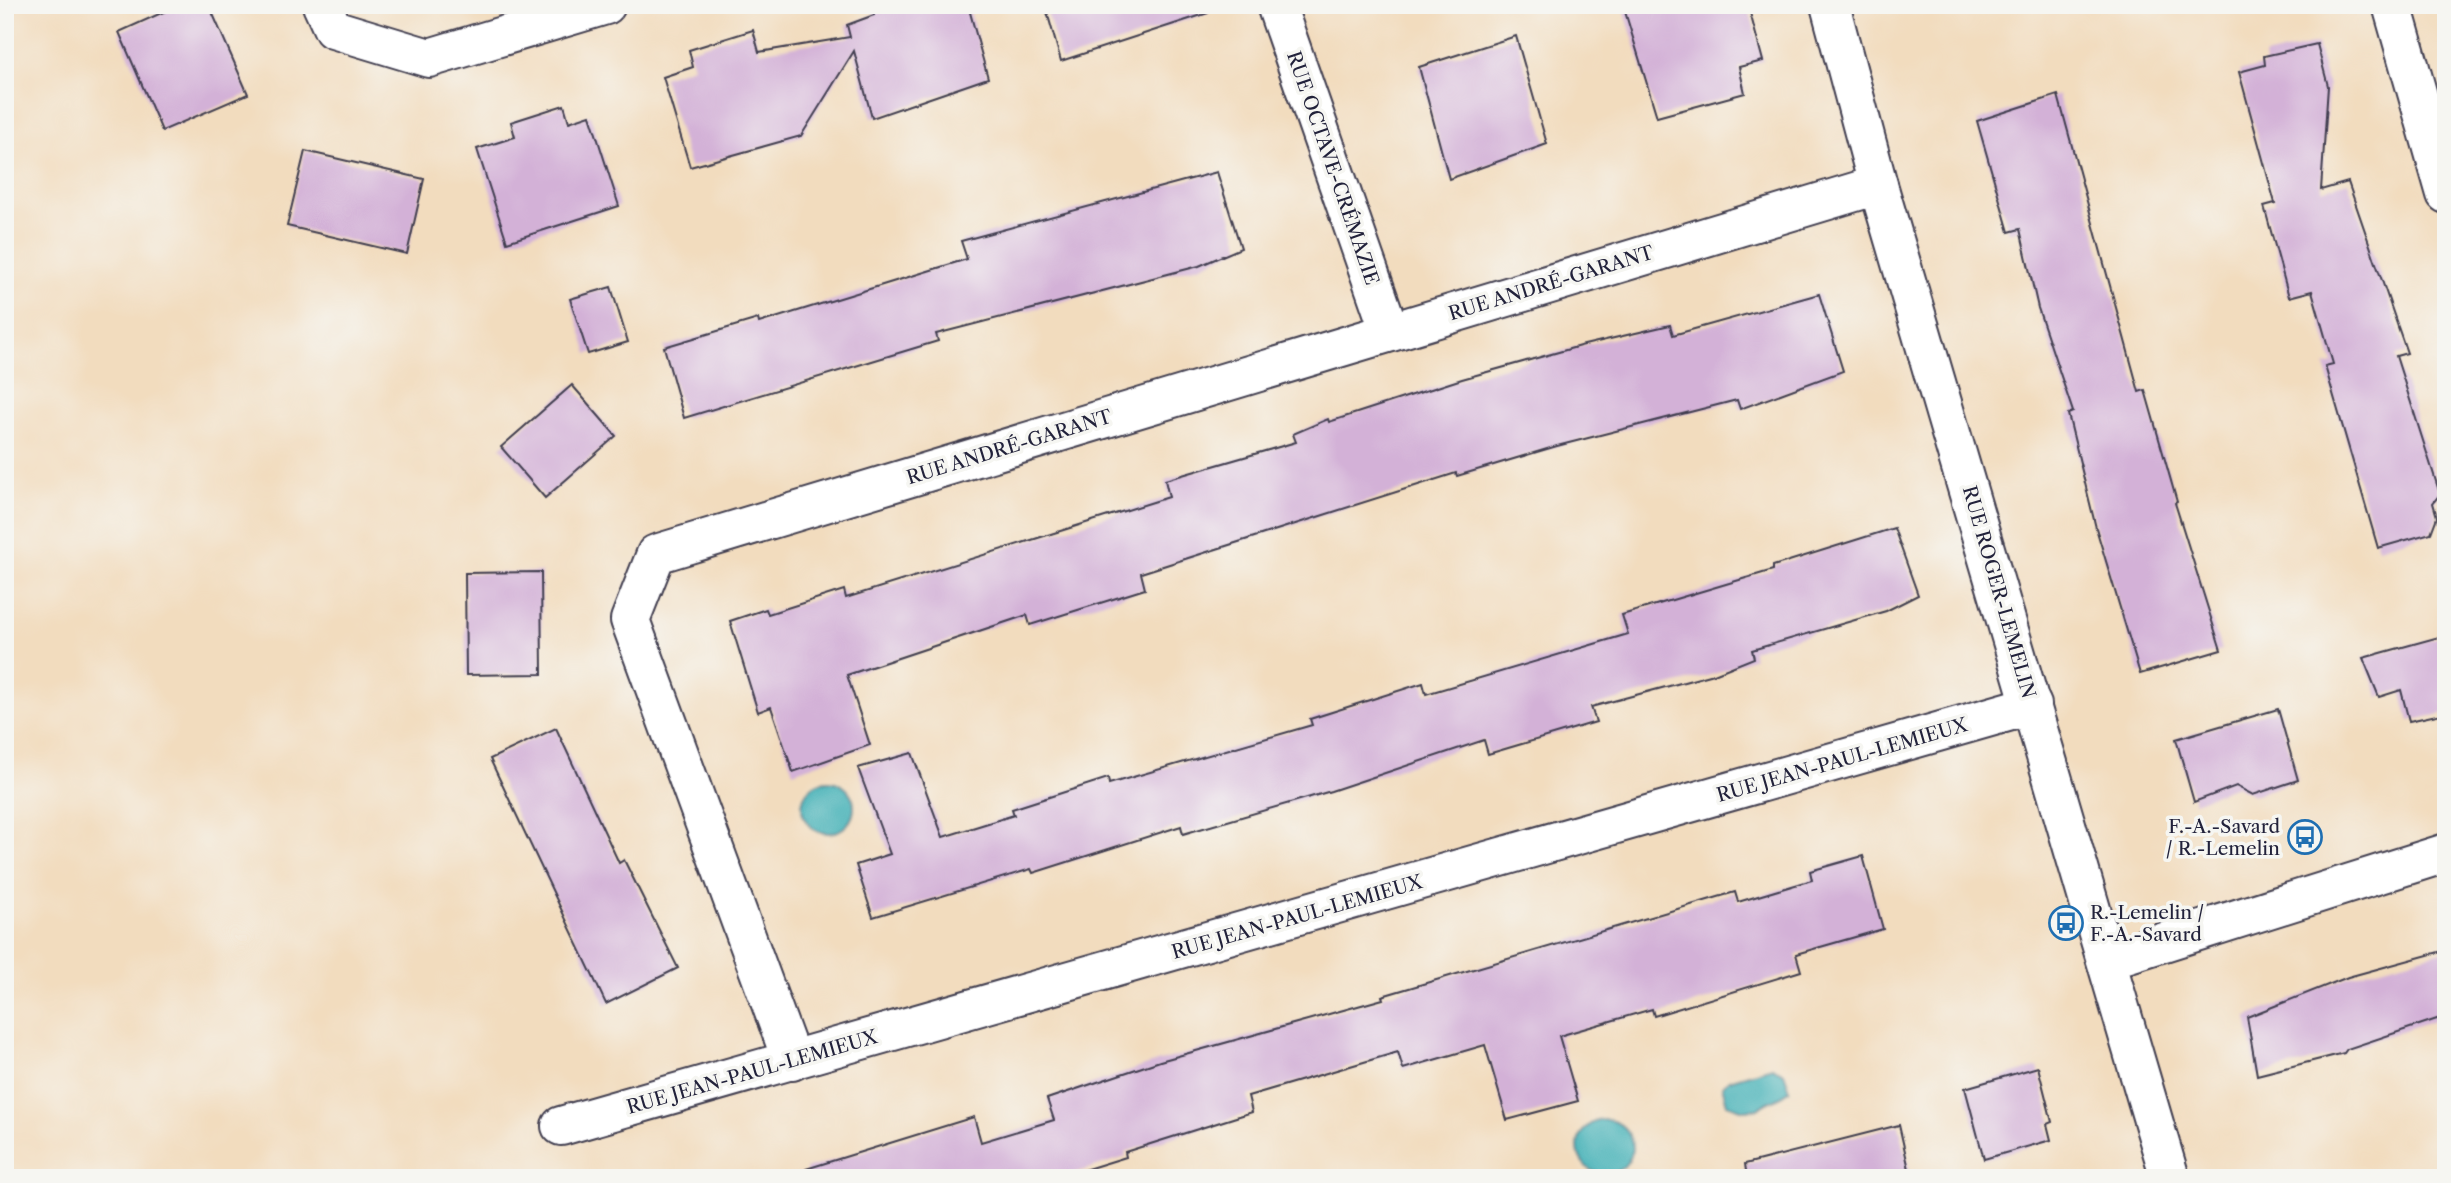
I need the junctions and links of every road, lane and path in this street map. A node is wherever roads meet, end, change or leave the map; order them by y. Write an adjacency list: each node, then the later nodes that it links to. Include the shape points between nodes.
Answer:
1 (322, 5): 2 (street, via 334,29 429,58)
2 (606, 5)
3 (1276, 5): 8 (street, RUE OCTAVE-CRÉMAZIE)
4 (1830, 5): 6 (street, RUE ROGER-LEMELIN)
5 (2392, 5): 7 (street)
6 (1878, 185): 8 (street, RUE ANDRÉ-GARANT); 9 (street, RUE ROGER-LEMELIN)
7 (2446, 194)
8 (1390, 332): 12 (street, RUE ANDRÉ-GARANT, via 656,554 630,620)
9 (2032, 705): 11 (street, RUE ROGER-LEMELIN); 12 (street, RUE JEAN-PAUL-LEMIEUX)
10 (2446, 853): 11 (street)
11 (2107, 960): 14 (street, RUE ROGER-LEMELIN)
12 (792, 1061): 13 (street, RUE JEAN-PAUL-LEMIEUX)
13 (561, 1126)
14 (2171, 1178)

